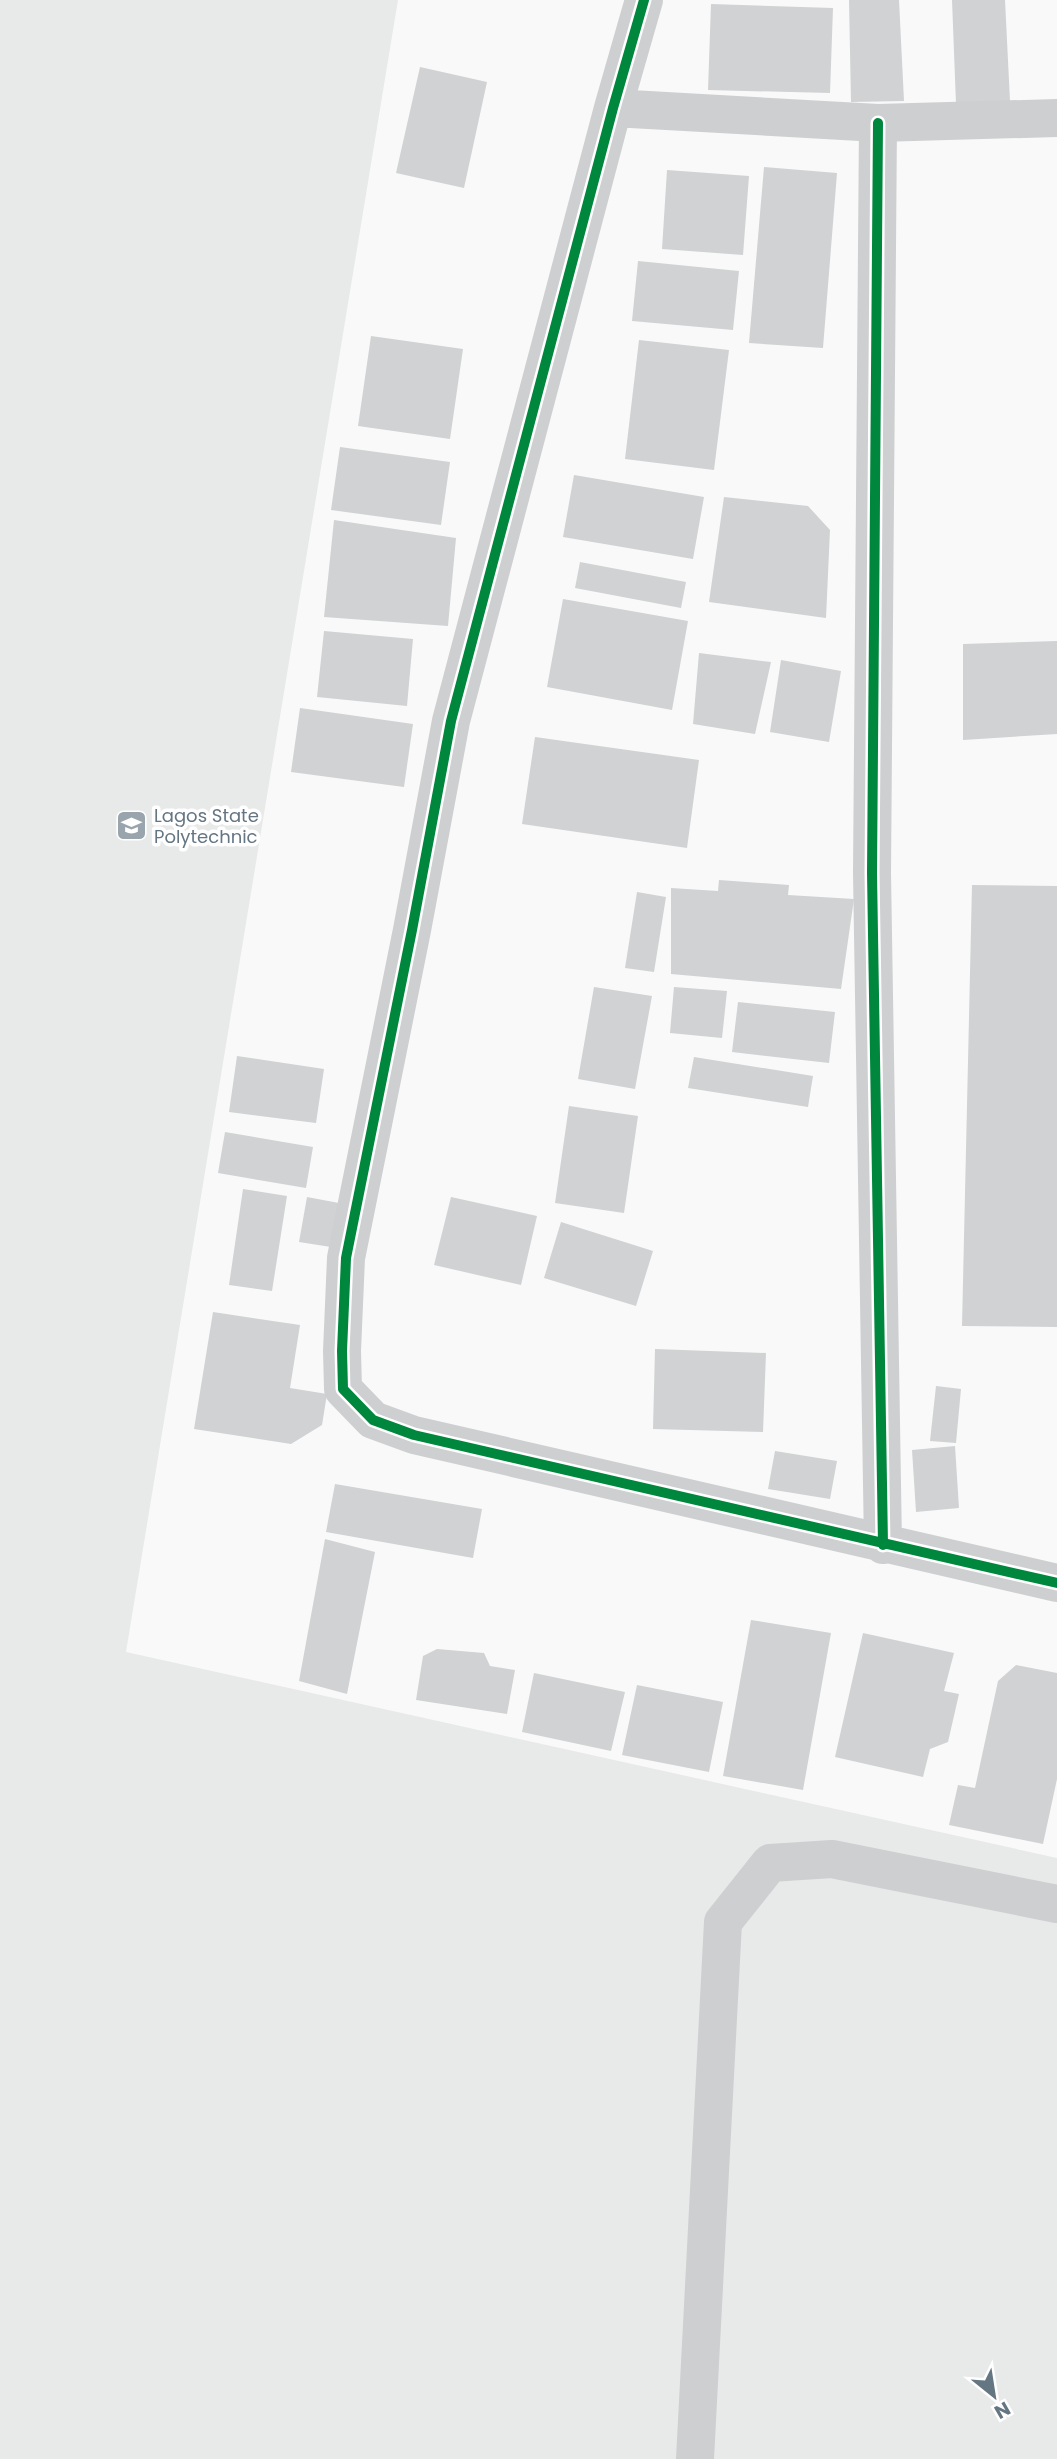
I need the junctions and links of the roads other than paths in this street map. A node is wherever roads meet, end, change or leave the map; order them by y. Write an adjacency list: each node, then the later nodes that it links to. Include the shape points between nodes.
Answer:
1 (645, 0): 2 (street)
2 (613, 108): 4 (street); 5 (street, via 451,721 346,1258 343,1389 373,1420 414,1435)
3 (1057, 118): 4 (street)
4 (878, 123): 5 (street, via 872,873)
5 (883, 1545): 6 (street)
6 (1057, 1583)
7 (1057, 1904): 8 (street, via 832,1859 770,1863 723,1922)
8 (695, 2459)

